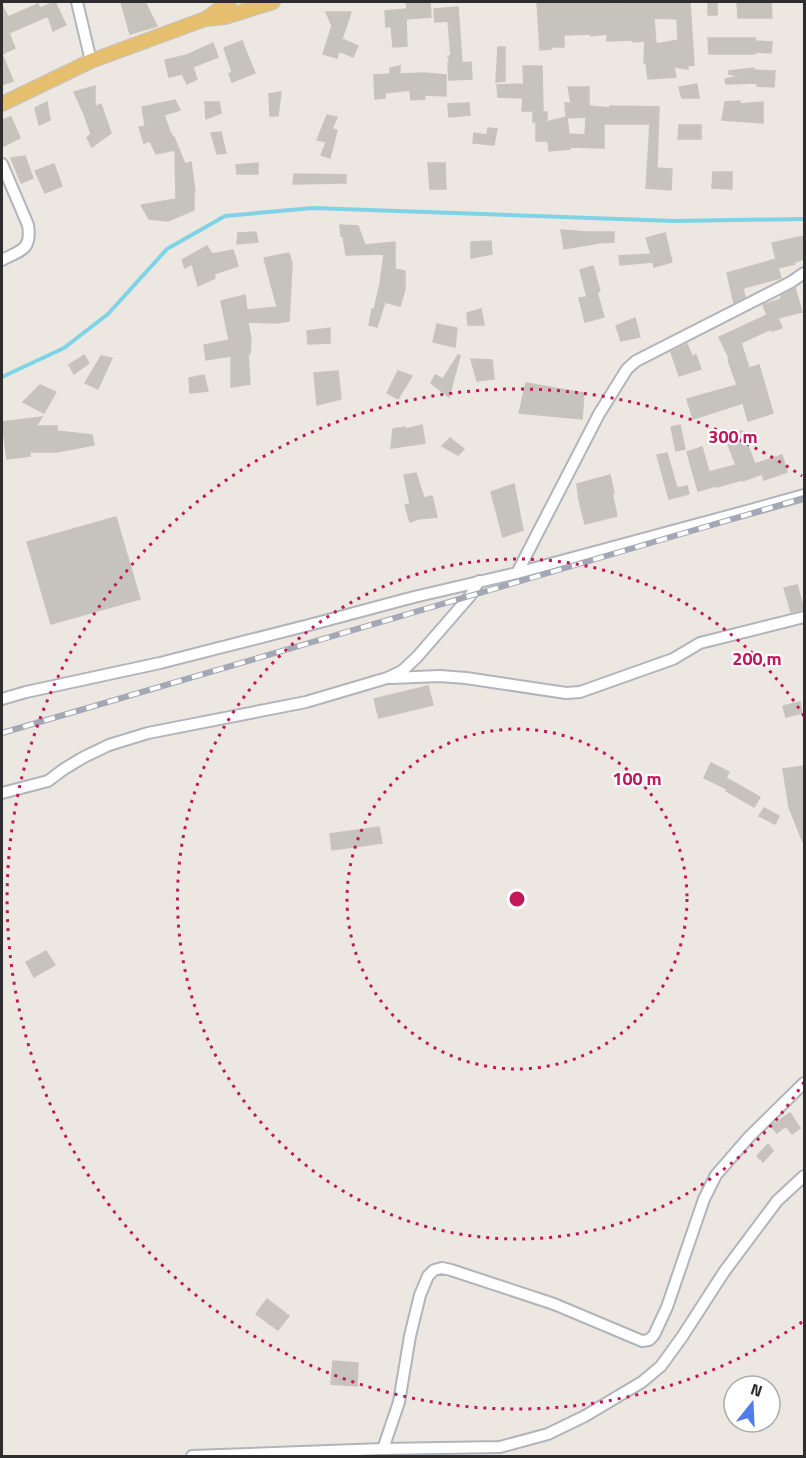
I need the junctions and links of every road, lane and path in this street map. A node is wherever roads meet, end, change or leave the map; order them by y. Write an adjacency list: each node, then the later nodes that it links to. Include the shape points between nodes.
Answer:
1 (77, 2): 6 (street)
2 (229, 2): 5 (main road)
3 (270, 2): 4 (main road)
4 (252, 4): 5 (main road, via 225,16)
5 (205, 19): 6 (main road)
6 (91, 61): 7 (main road)
7 (2, 104)
8 (2, 164): 9 (street, via 28,225 29,242)
9 (2, 260)
10 (804, 273): 12 (street, via 642,357 627,369 593,424)
11 (804, 495): 12 (street)
12 (517, 573): 13 (street)
13 (479, 581): 15 (street, via 417,657); 16 (street)
14 (804, 616): 15 (street, via 700,643 674,658 580,692 440,676)
15 (387, 678): 17 (street, via 306,702 148,733 84,757 48,781)
16 (2, 699)
17 (2, 793)
18 (804, 1083): 20 (street, via 748,1137 716,1175 667,1307 648,1340 452,1270 434,1270 420,1294 399,1402)
19 (804, 1176): 20 (street, via 777,1201 661,1366 642,1382 548,1434 500,1446)
20 (383, 1449): 21 (street)
21 (192, 1456)

